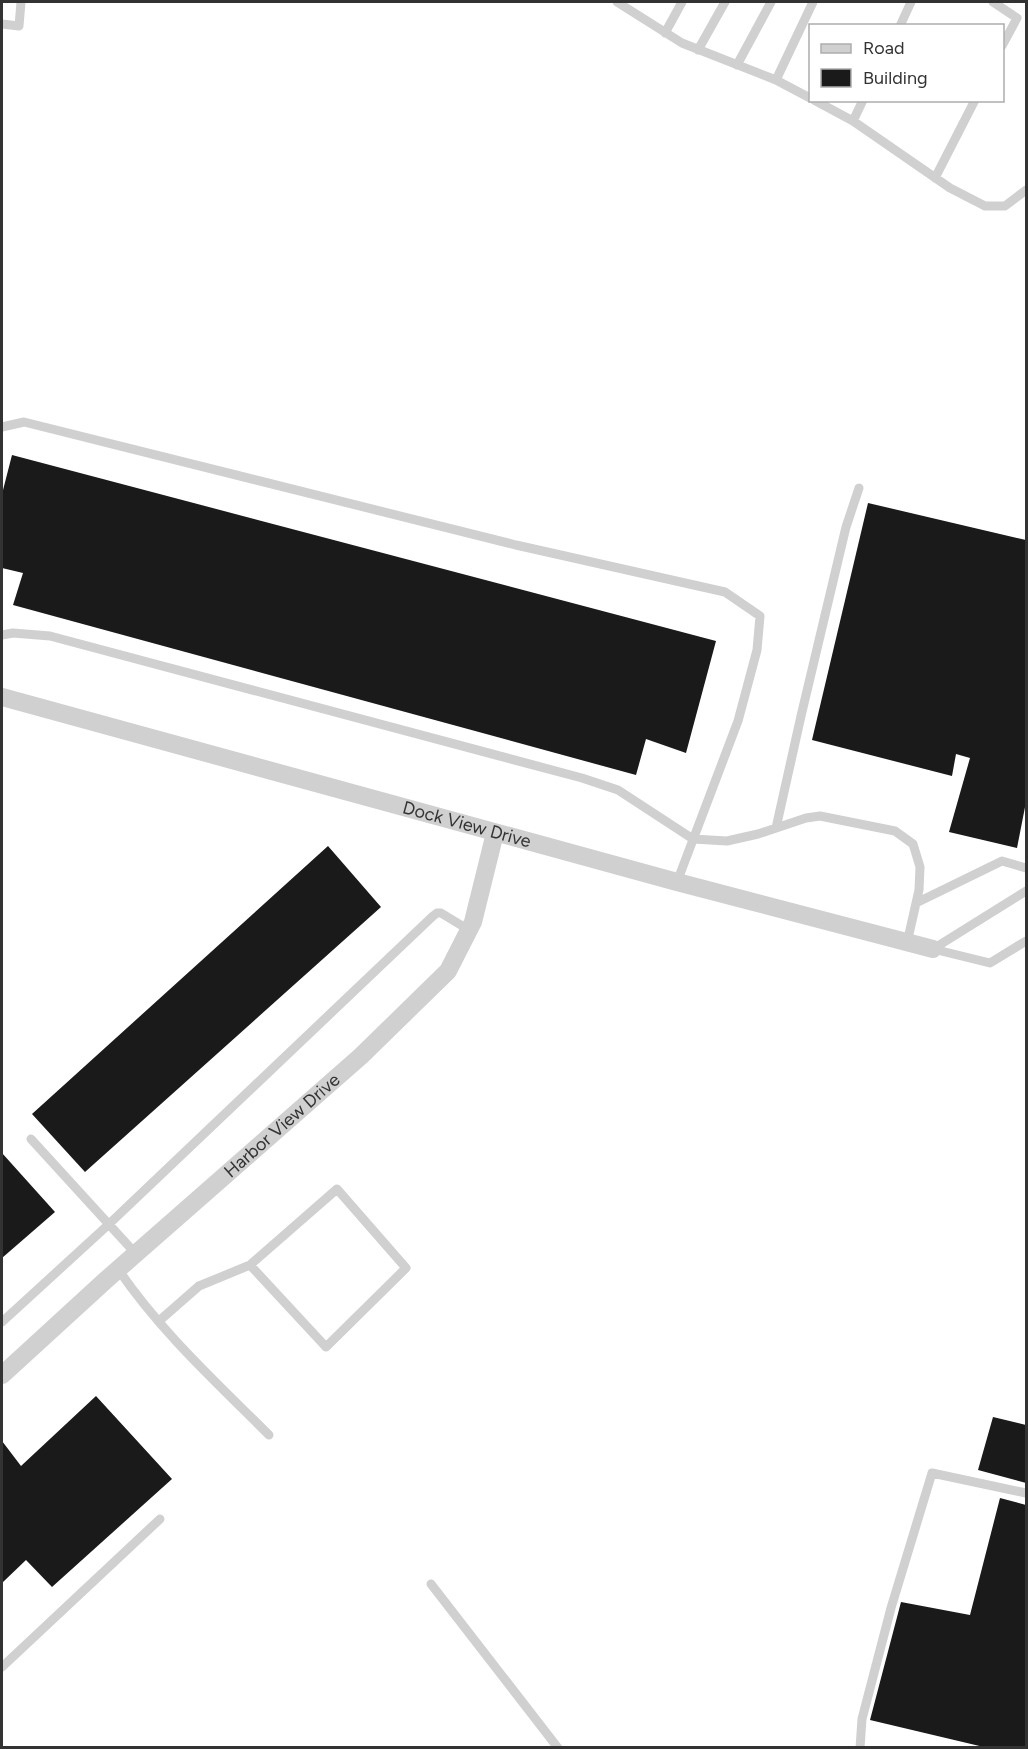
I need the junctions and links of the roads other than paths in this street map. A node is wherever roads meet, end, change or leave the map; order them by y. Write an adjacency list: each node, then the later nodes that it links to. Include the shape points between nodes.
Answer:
1 (21, 2): 10 (lane, via 19,26)
2 (617, 2): 9 (lane)
3 (682, 2): 12 (lane)
4 (725, 2): 14 (lane)
5 (771, 2): 15 (lane)
6 (813, 2): 16 (lane)
7 (911, 2): 11 (lane)
8 (993, 2): 13 (lane, via 1017,18)
9 (628, 5): 12 (lane)
10 (2, 24)
11 (901, 24)
12 (665, 33): 14 (lane)
13 (1004, 42)
14 (698, 50): 15 (lane)
15 (737, 65): 16 (lane)
16 (776, 80): 17 (lane)
17 (809, 97)
18 (818, 102): 21 (lane)
19 (862, 102): 21 (lane)
20 (974, 102): 22 (lane)
21 (853, 121): 22 (lane)
22 (935, 178): 23 (lane, via 985,206 1005,206)
23 (1026, 190)
24 (2, 427): 30 (lane, via 24,422 516,545 725,592 760,616 757,650 738,721)
25 (860, 488): 28 (lane, via 846,527)
26 (2, 635): 30 (lane, via 50,636 582,778 618,790)
27 (2, 697): 29 (street, Dock View Drive)
28 (776, 828): 30 (lane, via 727,841); 34 (lane, via 820,816 895,831 913,844 920,867)
29 (495, 832): 32 (street, Dock View Drive); 35 (street, Harbor View Drive)
30 (693, 839): 32 (lane)
31 (1026, 868): 34 (lane, via 1002,861)
32 (677, 882): 37 (street, Dock View Drive)
33 (1026, 891): 38 (lane)
34 (916, 903): 37 (lane)
35 (469, 930): 40 (lane, via 441,914 434,915); 41 (street, Harbor View Drive, via 448,971 404,1014)
36 (1026, 941): 38 (lane, via 990,963)
37 (907, 943): 38 (street, Dock View Drive)
38 (933, 949)
39 (31, 1139): 40 (lane)
40 (108, 1225): 41 (lane); 45 (lane)
41 (136, 1254): 43 (street, Harbor View Drive)
42 (250, 1265): 42 (lane, via 337,1189 406,1269 326,1347); 44 (lane, via 199,1286)
43 (118, 1269): 44 (lane); 46 (street, Harbor View Drive)
44 (159, 1321): 47 (lane)
45 (2, 1322)
46 (2, 1375)
47 (269, 1435)
48 (1026, 1493): 53 (lane, via 932,1473 891,1608 862,1719)
49 (160, 1519): 51 (lane)
50 (431, 1584): 52 (lane)
51 (2, 1667)
52 (558, 1748)
53 (860, 1748)

